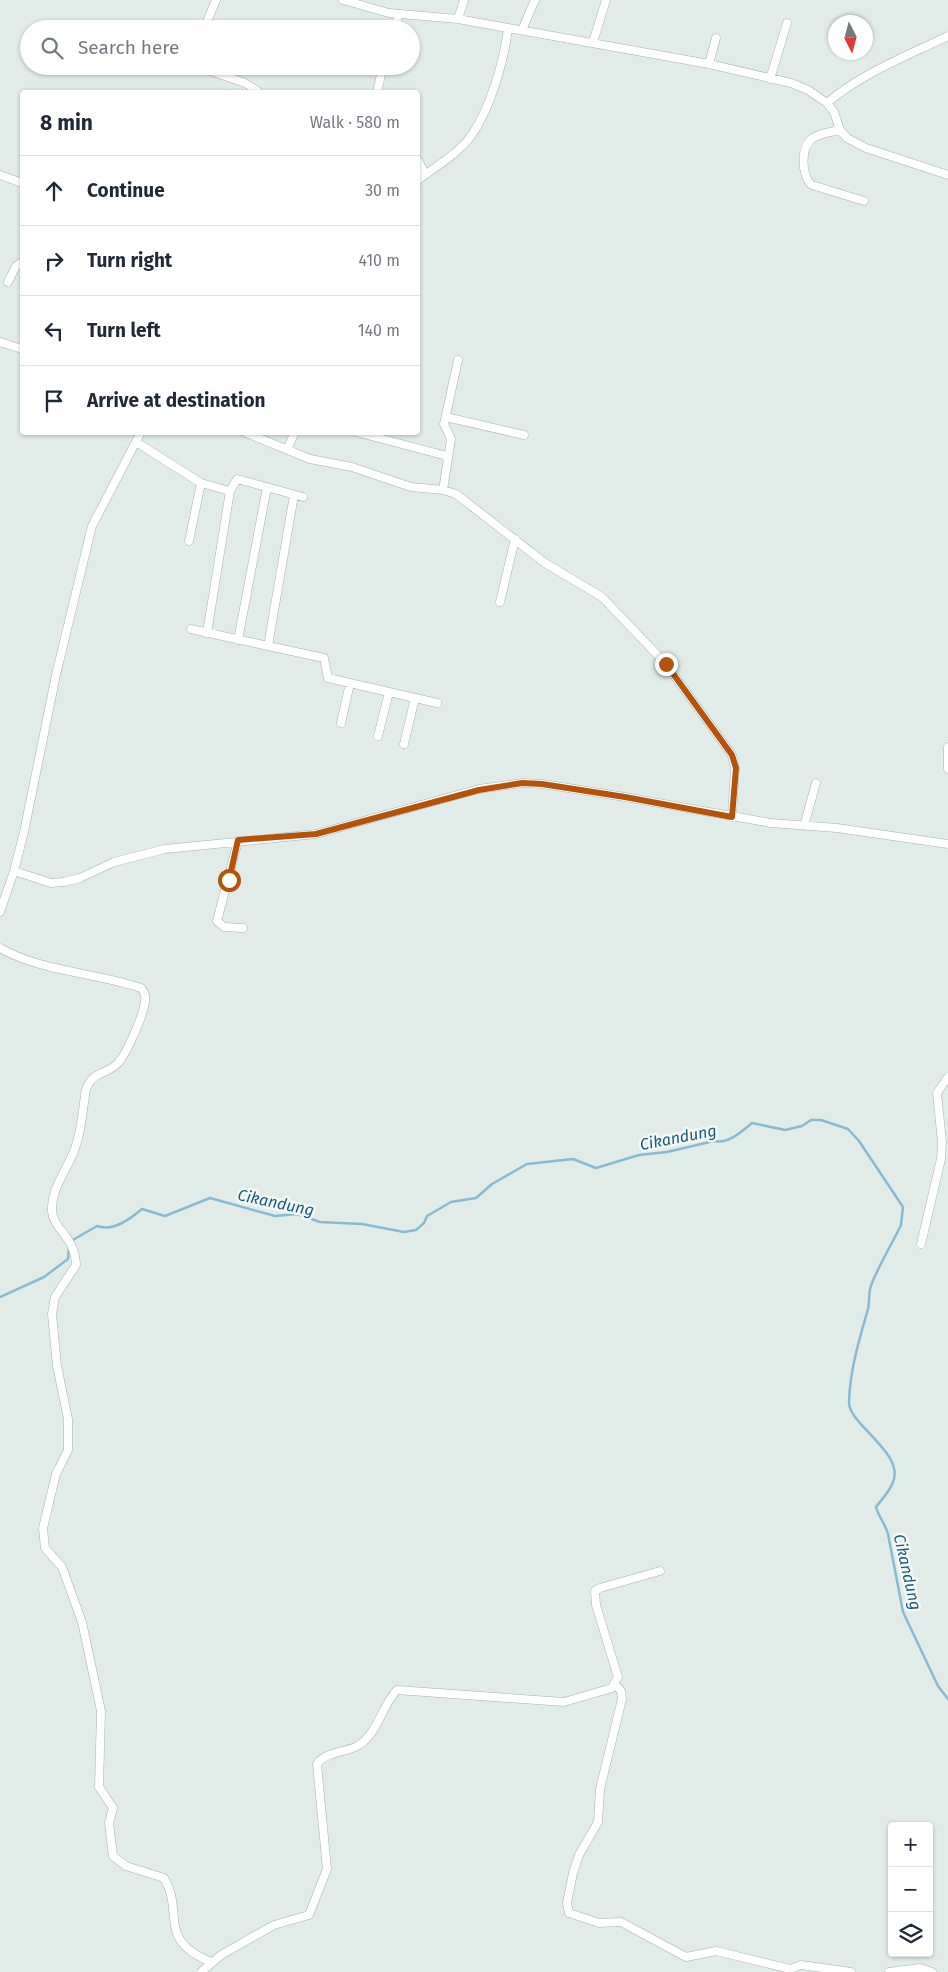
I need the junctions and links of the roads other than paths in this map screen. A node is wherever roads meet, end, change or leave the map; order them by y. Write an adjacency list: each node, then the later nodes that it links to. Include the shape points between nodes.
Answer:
1 (216, 0): 8 (street)
2 (345, 0): 6 (street)
3 (464, 0): 7 (street)
4 (535, 0): 12 (street)
5 (606, 0): 15 (street)
6 (398, 14): 7 (street); 9 (street)
7 (458, 19): 11 (street)
8 (208, 20)
9 (397, 20)
10 (787, 23): 19 (street)
11 (508, 28): 12 (street); 25 (street, via 499,70 484,112 470,137)
12 (522, 30): 15 (street)
13 (948, 36): 22 (street, via 841,91)
14 (716, 38): 16 (street)
15 (593, 42): 16 (street)
16 (709, 64): 19 (street)
17 (222, 75): 20 (street)
18 (381, 75): 21 (street)
19 (770, 79): 22 (street, via 808,90)
20 (256, 90)
21 (377, 90)
22 (827, 103): 23 (street)
23 (840, 130): 27 (street, via 847,138 866,148); 30 (street, via 808,143 804,163 806,180 812,185)
24 (420, 164): 25 (street)
25 (425, 174): 28 (street)
26 (0, 175): 29 (street)
27 (948, 175)
28 (420, 178)
29 (20, 182)
30 (864, 201)
31 (20, 263): 32 (street)
32 (8, 282)
33 (0, 342): 34 (street)
34 (20, 348)
35 (458, 360): 36 (street)
36 (446, 417): 41 (street); 44 (street, via 445,428 451,439)
37 (140, 435): 42 (street)
38 (252, 435): 43 (street)
39 (294, 435): 43 (street)
40 (367, 435): 44 (street)
41 (524, 435)
42 (136, 442): 45 (street); 72 (street, via 92,526)
43 (287, 449): 47 (street, via 310,459 352,467 411,487)
44 (447, 456): 47 (street)
45 (201, 483): 48 (street); 52 (street)
46 (267, 487): 48 (street, via 237,479); 49 (street); 56 (street)
47 (443, 490): 51 (street, via 456,494)
48 (230, 491): 55 (street)
49 (294, 495): 50 (street); 57 (street)
50 (303, 497)
51 (516, 540): 53 (street); 68 (street, via 545,563 602,597 666,664 735,761)
52 (189, 541)
53 (500, 602)
54 (191, 630): 55 (street)
55 (207, 633): 56 (street)
56 (238, 640): 57 (street)
57 (268, 646): 58 (street, via 324,658 328,678)
58 (350, 683): 59 (street); 62 (street)
59 (389, 692): 60 (street); 63 (street)
60 (415, 698): 61 (street); 64 (street)
61 (437, 703)
62 (341, 723)
63 (378, 736)
64 (404, 744)
65 (948, 747): 66 (street)
66 (948, 769)
67 (816, 783): 69 (street)
68 (732, 817): 69 (street); 70 (street, via 625,797 522,783 479,790 316,834)
69 (804, 826): 71 (street)
70 (238, 840): 72 (street, via 165,849 131,857 64,882 51,883); 74 (street, via 218,921 224,927)
71 (948, 844)
72 (14, 871): 73 (street)
73 (0, 912)
74 (243, 928)
75 (0, 948): 81 (street, via 23,959 100,976 145,992 142,1014 122,1058 117,1064 94,1075 86,1089 77,1143 56,1186 52,1206 54,1220 74,1246 76,1265 55,1297 52,1314 57,1366 68,1419 68,1450 56,1474 43,1537 45,1548 62,1567 82,1622 92,1665 101,1711 99,1787 113,1808 109,1823 111,1851 126,1866 164,1878 177,1937 198,1956)
76 (948, 1077): 77 (street, via 937,1093)
77 (945, 1142): 78 (street)
78 (921, 1244)
79 (660, 1571): 80 (street, via 595,1591 596,1605 618,1677)
80 (615, 1684): 81 (street, via 592,1695 556,1703 397,1690 366,1739 358,1746 321,1758 317,1764 327,1869 308,1915 274,1925); 83 (street, via 622,1699 599,1793 599,1818 573,1872 567,1903 569,1913 599,1923 621,1922 686,1957 716,1951 790,1969 801,1965)
81 (211, 1962): 82 (street)
82 (201, 1972)
83 (851, 1972)
84 (889, 1972): 85 (street, via 920,1968)
85 (932, 1972)

